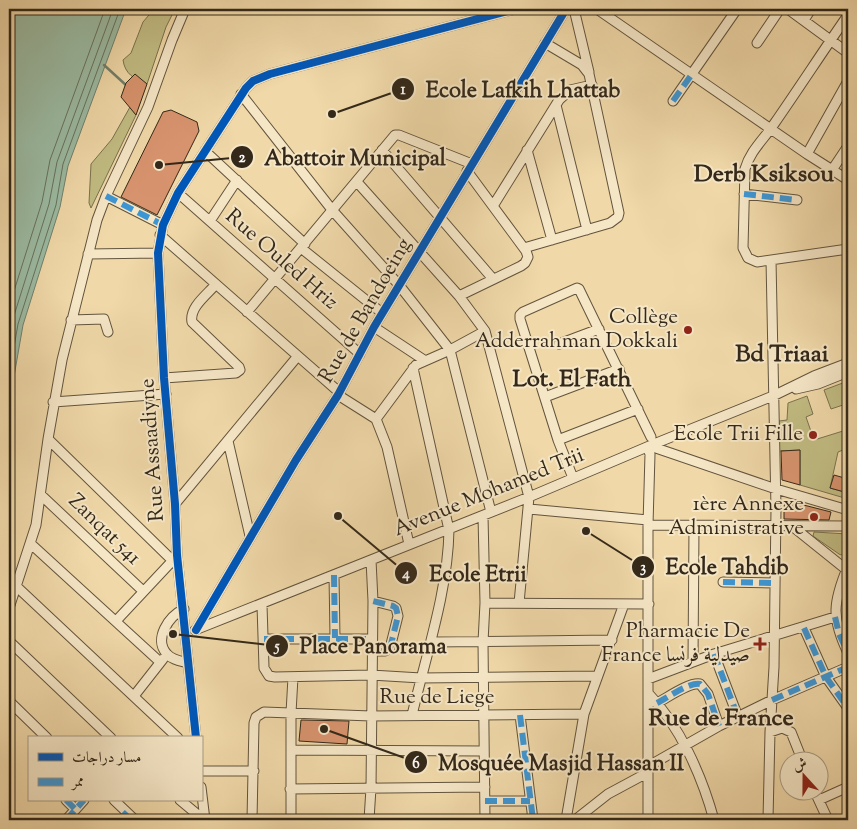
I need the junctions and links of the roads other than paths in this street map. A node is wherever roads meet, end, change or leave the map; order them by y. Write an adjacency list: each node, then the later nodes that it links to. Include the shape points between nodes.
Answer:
1 (185, 9): 36 (street, via 148,107)
2 (515, 9): 20 (street, Rue Assaadiyne, via 270,74 254,81)
3 (566, 9): 13 (street, Rue de Bandoeing)
4 (574, 9): 16 (street)
5 (597, 9): 17 (street)
6 (738, 9): 17 (street)
7 (780, 9): 14 (street)
8 (788, 9): 11 (street)
9 (811, 9): 11 (street)
10 (848, 15): 12 (street)
11 (804, 20): 12 (street)
12 (831, 40): 15 (street); 23 (street)
13 (545, 42): 16 (street, via 582,65); 29 (street, Rue de Bandoeing)
14 (757, 43)
15 (848, 53)
16 (589, 74): 19 (street)
17 (692, 74): 21 (street); 23 (street)
18 (848, 81): 28 (street)
19 (592, 85): 22 (street, via 570,90); 43 (street, via 619,212 610,223)
20 (241, 94): 27 (street, Rue Assaadiyne); 39 (street)
21 (673, 101)
22 (556, 105): 26 (street); 43 (street)
23 (771, 128): 28 (street); 35 (street, via 748,160)
24 (848, 146): 30 (street)
25 (382, 150): 29 (street, via 397,134); 33 (street); 40 (street)
26 (528, 150): 38 (street); 45 (street)
27 (205, 151): 31 (street); 34 (street, Rue Assaadiyne)
28 (807, 154): 30 (street)
29 (470, 167): 38 (street); 40 (street, Rue de Bandoeing)
30 (832, 170): 32 (street)
31 (237, 180): 41 (street); 46 (street)
32 (848, 180)
33 (357, 182): 39 (street); 49 (street)
34 (178, 193): 41 (street, Rue Ouled Hriz); 42 (street, Rue Assaadiyne)
35 (744, 194): 37 (street); 52 (street, via 745,255 757,262)
36 (106, 196): 42 (street); 51 (street)
37 (797, 200)
38 (493, 206): 47 (street)
39 (333, 210): 46 (street); 56 (street)
40 (441, 218): 49 (street, Rue de Bandoeing); 54 (street)
41 (210, 221): 53 (street, Rue Ouled Hriz)
42 (162, 224): 44 (street, Rue Assaadiyne)
43 (587, 230): 45 (street)
44 (160, 235): 50 (street, Rue Assaadiyne); 55 (street)
45 (552, 240): 47 (street)
46 (303, 246): 53 (street); 59 (street)
47 (524, 248): 54 (street, via 528,257 525,263)
48 (848, 249): 52 (street)
49 (420, 252): 56 (street, Rue de Bandoeing); 57 (street)
50 (158, 253): 51 (street); 74 (street, Rue Assaadiyne)
51 (88, 254): 60 (street)
52 (771, 260): 77 (street)
53 (276, 278): 58 (street); 67 (street, Rue Ouled Hriz)
54 (493, 279): 57 (street)
55 (216, 284): 58 (street); 74 (street, via 195,308 191,318 240,370)
56 (399, 286): 59 (street, Rue de Bandoeing); 66 (street)
57 (459, 296): 63 (street)
58 (247, 312): 68 (street)
59 (382, 313): 61 (street, Rue de Bandoeing)
60 (71, 320): 64 (street, via 104,319); 79 (street)
61 (374, 327): 67 (street, Rue de Bandoeing); 69 (street)
62 (599, 329): 65 (street); 72 (street); 78 (street, via 578,288 520,315)
63 (485, 331): 66 (street); 89 (street)
64 (108, 332)
65 (559, 344)
66 (450, 350): 69 (street); 93 (street)
67 (360, 354): 76 (street, Rue de Bandoeing)
68 (297, 357): 76 (street); 84 (street)
69 (424, 360): 71 (street)
70 (848, 362): 77 (street, Avenue Mohamed Trii)
71 (413, 368): 81 (street); 99 (street)
72 (619, 368): 78 (street); 80 (street)
73 (848, 372): 77 (street, Avenue Mohamed Trii)
74 (164, 378): 75 (street, Rue Assaadiyne)
75 (166, 394): 79 (street); 90 (street, Rue Assaadiyne)
76 (338, 394): 81 (street); 100 (street, Rue de Bandoeing)
77 (775, 395): 85 (street, Avenue Mohamed Trii); 87 (street)
78 (545, 397): 83 (street)
79 (54, 402): 82 (street)
80 (638, 409): 83 (street); 85 (street)
81 (376, 419): 102 (street, via 387,447)
82 (48, 439): 88 (street); 103 (street)
83 (558, 440): 86 (street)
84 (228, 441): 90 (street); 100 (street)
85 (649, 443): 86 (street, Avenue Mohamed Trii); 87 (street); 94 (street)
86 (573, 478): 89 (street, Avenue Mohamed Trii)
87 (776, 489): 92 (street); 98 (street)
88 (42, 495): 101 (street); 110 (street, Zanqat 541)
89 (530, 497): 91 (street); 93 (street, Avenue Mohamed Trii)
90 (175, 504): 103 (street, Rue Assaadiyne)
91 (529, 509): 94 (street); 113 (street)
92 (848, 510)
93 (487, 514): 99 (street, Avenue Mohamed Trii); 112 (street)
94 (648, 523): 95 (street); 116 (street)
95 (694, 526): 98 (street); 138 (street)
96 (792, 526): 97 (street); 98 (street); 105 (street)
97 (848, 526)
98 (776, 527): 108 (street)
99 (449, 530): 102 (street, Avenue Mohamed Trii); 130 (street, via 447,563)
100 (250, 536): 122 (street, Rue de Bandoeing)
101 (31, 544): 109 (street); 120 (street)
102 (408, 544): 104 (street, Avenue Mohamed Trii)
103 (175, 558): 110 (street); 118 (street, Rue Assaadiyne)
104 (371, 560): 106 (street, Avenue Mohamed Trii); 111 (street)
105 (848, 569): 119 (street)
106 (334, 575): 114 (street, Avenue Mohamed Trii); 124 (street)
107 (723, 582): 108 (street)
108 (775, 583): 123 (street)
109 (16, 586): 117 (street); 148 (street)
110 (143, 591): 120 (street)
111 (373, 601): 127 (street); 132 (street, via 393,606 398,616 390,648)
112 (485, 603): 113 (street); 131 (street)
113 (519, 603): 115 (street)
114 (262, 604): 122 (street, Avenue Mohamed Trii); 126 (street)
115 (624, 604): 116 (street); 128 (street)
116 (649, 604): 146 (street)
117 (9, 608)
118 (184, 609): 125 (street, Rue Assaadiyne); 135 (street, via 166,625 162,642)
119 (835, 617): 121 (street); 133 (street)
120 (116, 621): 136 (street)
121 (804, 628): 123 (street); 143 (street)
122 (196, 630): 125 (street, Avenue Mohamed Trii)
123 (774, 635): 134 (street); 149 (street)
124 (335, 638): 126 (street); 127 (street)
125 (186, 639): 137 (street, Rue Assaadiyne)
126 (264, 639): 144 (street, via 265,672 269,676)
127 (372, 639): 132 (street)
128 (612, 640): 131 (street); 141 (street)
129 (9, 641): 163 (street)
130 (430, 642): 131 (street); 145 (street)
131 (483, 642): 142 (street)
132 (372, 651): 140 (street)
133 (848, 653)
134 (714, 654): 138 (street); 159 (street)
135 (167, 655): 136 (street); 137 (street)
136 (160, 662): 148 (street)
137 (188, 662): 165 (street, Rue Assaadiyne)
138 (693, 662): 146 (street)
139 (848, 667): 143 (street)
140 (371, 675): 144 (street); 145 (street); 157 (street)
141 (597, 676): 142 (street); 154 (street)
142 (483, 677): 145 (street); 158 (street)
143 (826, 677): 149 (street); 152 (street)
144 (293, 678): 153 (street)
145 (421, 678): 155 (street)
146 (648, 679): 147 (street)
147 (648, 693): 151 (street); 171 (street)
148 (134, 696): 164 (street)
149 (772, 700): 159 (street); 161 (street)
150 (9, 701): 162 (street)
151 (657, 703): 160 (street, via 688,686 700,684 708,694); 166 (street)
152 (848, 708)
153 (291, 713): 157 (street, Rue de Liege); 167 (street); 173 (street, Rue de Liege, via 264,712 256,717)
154 (584, 714): 156 (street, Rue de Liege); 198 (street)
155 (412, 715): 157 (street, Rue de Liege); 158 (street, Rue de Liege)
156 (520, 715): 158 (street, Rue de Liege); 180 (street)
157 (371, 716): 168 (street)
158 (483, 716): 169 (street)
159 (738, 717): 160 (street)
160 (719, 726): 166 (street)
161 (770, 732): 170 (street, via 782,728 791,732); 202 (street)
162 (45, 736)
163 (109, 736)
164 (176, 736)
165 (196, 736)
166 (684, 745): 171 (street); 201 (street, via 703,782)
167 (291, 750): 168 (street); 176 (street)
168 (371, 750): 169 (street); 177 (street)
169 (484, 751): 174 (street)
170 (799, 752)
171 (648, 770): 199 (street, via 608,794); 200 (street)
172 (202, 771): 173 (street)
173 (254, 771): 193 (street)
174 (485, 787): 177 (street); 185 (street)
175 (848, 787): 178 (street)
176 (290, 788): 177 (street); 194 (street)
177 (371, 788): 195 (street)
178 (830, 792)
179 (202, 798): 192 (street)
180 (530, 801): 185 (street); 197 (street)
181 (68, 802): 187 (street)
182 (82, 802): 187 (street)
183 (116, 802): 188 (street)
184 (182, 802): 192 (street)
185 (485, 802): 196 (street)
186 (820, 802): 203 (street)
187 (75, 810): 189 (street)
188 (127, 812): 190 (street); 191 (street)
189 (66, 820)
190 (120, 820)
191 (135, 820)
192 (204, 820)
193 (252, 820)
194 (291, 820)
195 (370, 820)
196 (485, 820)
197 (533, 820)
198 (566, 820)
199 (576, 820)
200 (648, 820)
201 (714, 820)
202 (768, 820)
203 (828, 820)

